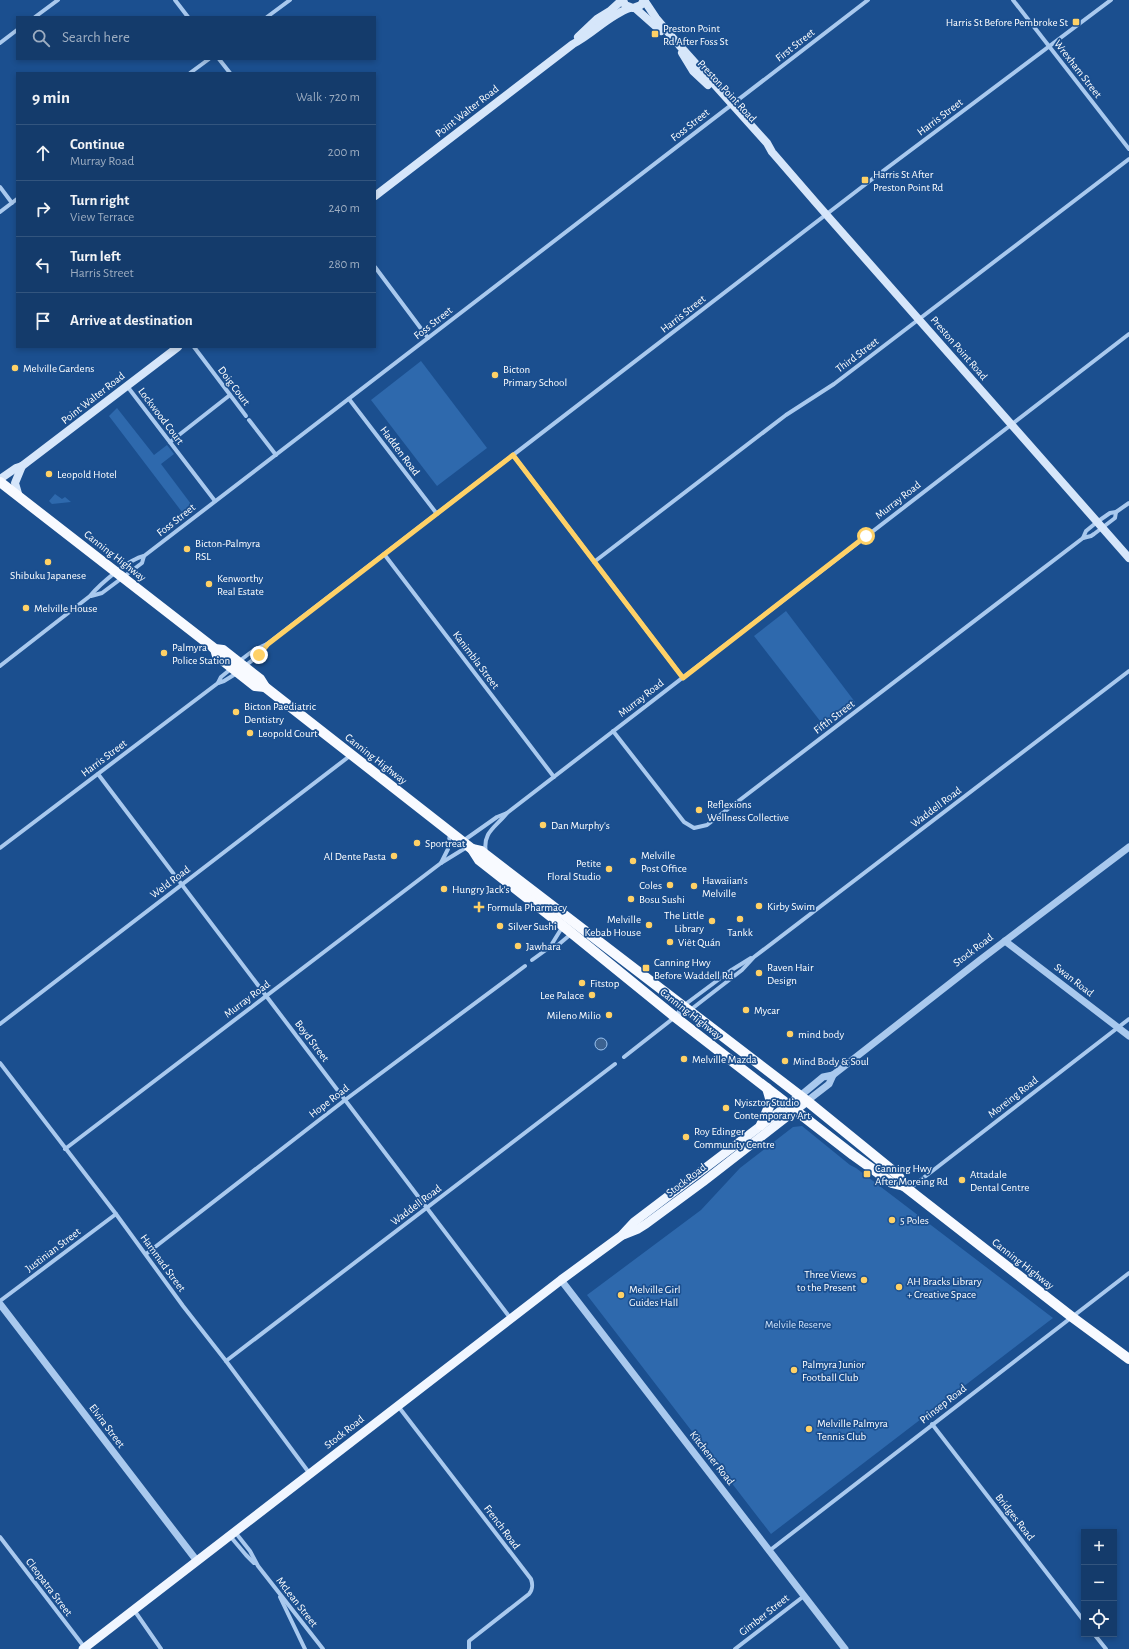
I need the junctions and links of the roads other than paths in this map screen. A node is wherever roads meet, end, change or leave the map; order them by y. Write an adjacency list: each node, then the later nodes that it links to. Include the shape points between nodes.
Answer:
1 (58, 0): 10 (street)
2 (175, 0): 11 (street)
3 (290, 0): 12 (street)
4 (622, 0): 9 (main road, Point Walter Road, via 625,5); 15 (main road, Point Walter Road, via 579,35)
5 (644, 0): 9 (main road, Point Walter Road, via 641,5); 21 (main road, Preston Point Road)
6 (868, 0): 21 (street, First Street)
7 (1013, 0): 16 (street, Wrexham Street)
8 (1111, 0): 16 (street, Harris Street)
9 (633, 8): 15 (main road, Point Walter Road, via 622,11); 21 (main road, Preston Point Road, via 657,26 682,53 693,71)
10 (36, 16)
11 (187, 16)
12 (268, 16)
13 (16, 31): 14 (street)
14 (0, 43)
15 (573, 44): 25 (main road, Point Walter Road)
16 (1049, 46): 22 (street, Wrexham Street); 29 (street, Harris Street)
17 (208, 60): 19 (street)
18 (220, 60): 20 (street)
19 (191, 72)
20 (229, 72)
21 (731, 106): 29 (main road, Preston Point Road); 33 (street, Foss Street)
22 (1129, 149)
23 (1129, 159): 31 (street, Third Street)
24 (0, 187): 27 (street)
25 (376, 195)
26 (16, 200): 27 (street)
27 (12, 203): 28 (street)
28 (0, 212)
29 (827, 214): 31 (main road, Preston Point Road); 42 (street, Harris Street)
30 (376, 268): 33 (street)
31 (919, 320): 39 (main road, Preston Point Road); 55 (street, Third Street, via 834,384 786,415)
32 (1129, 334): 39 (street, Murray Road)
33 (428, 338): 38 (street, Foss Street)
34 (177, 348): 36 (main road, Point Walter Road)
35 (195, 348): 37 (street, Doig Court)
36 (127, 386): 40 (street, Lockwood Court); 43 (main road, Point Walter Road)
37 (230, 395): 40 (street); 41 (street, Doig Court)
38 (349, 399): 41 (street, Foss Street); 49 (street, Hadden Road)
39 (1012, 424): 50 (main road, Preston Point Road); 62 (street, Murray Road)
40 (170, 442): 46 (street, Lockwood Court)
41 (276, 455): 46 (street, Foss Street)
42 (513, 455): 49 (street, Harris Street); 55 (street)
43 (22, 466): 44 (main road, Point Walter Road, via 16,468); 45 (main road, via 15,483)
44 (1, 483): 45 (highway, Canning Highway)
45 (19, 496): 56 (highway, Canning Highway)
46 (215, 502): 53 (street, Foss Street)
47 (1129, 503): 48 (street, Fifth Street)
48 (1116, 512): 50 (street, Fifth Street, via 1110,513); 50 (street, Fifth Street, via 1115,518)
49 (437, 514): 52 (street, Harris Street)
50 (1100, 524): 51 (street, Fifth Street, via 1091,536); 51 (street, Fifth Street, via 1086,531); 54 (main road, Preston Point Road)
51 (1083, 538): 64 (street, Fifth Street, via 703,827 694,828 684,822)
52 (384, 554): 58 (street, Harris Street); 67 (street, Kanimbla Street)
53 (144, 556): 56 (street, Foss Street, via 137,558); 56 (street, Foss Street, via 142,563)
54 (1129, 558)
55 (594, 562): 62 (street)
56 (120, 575): 57 (street, Foss Street, via 97,588); 57 (street, Foss Street, via 102,593); 60 (highway, Canning Highway, via 215,649 217,656)
57 (90, 596): 59 (street, Foss Street)
58 (268, 644): 60 (street, Harris Street, via 259,655); 60 (street, Harris Street, via 254,650)
59 (0, 666)
60 (238, 667): 63 (street, Harris Street, via 224,681); 63 (street, Harris Street, via 221,677); 65 (highway, Canning Highway, via 255,686 265,687)
61 (1129, 672): 80 (street, Waddell Road)
62 (683, 678): 64 (street, Murray Road)
63 (218, 683): 66 (street, Harris Street)
64 (613, 731): 67 (street, Murray Road)
65 (351, 755): 69 (highway, Canning Highway); 75 (street, Weld Road)
66 (98, 774): 72 (street, Harris Street); 75 (street, Boyd Street)
67 (554, 777): 68 (street, Murray Road)
68 (507, 813): 70 (street, Murray Road, via 497,817); 73 (street, Murray Road, via 487,835)
69 (450, 832): 70 (highway, Canning Highway); 74 (street, via 448,849)
70 (468, 845): 73 (highway, Canning Highway); 74 (street, Murray Road); 76 (highway, Canning Highway, via 480,860)
71 (1129, 846): 78 (street, Stock Road)
72 (0, 848)
73 (487, 855): 76 (highway, Canning Highway)
74 (441, 863): 83 (street, Murray Road)
75 (181, 884): 83 (street, Boyd Street); 87 (street, Weld Road)
76 (566, 922): 77 (highway, Canning Highway); 79 (street)
77 (575, 929): 79 (street, via 558,945); 84 (highway, Canning Highway); 85 (highway, Canning Highway)
78 (1005, 941): 88 (street, Swan Road); 94 (street, Stock Road, via 833,1075 823,1078)
79 (550, 947): 81 (street)
80 (754, 957): 84 (street, Waddell Road, via 730,971); 84 (street, Waddell Road, via 742,970)
81 (532, 960)
82 (526, 966): 95 (street, Hope Road)
83 (266, 996): 95 (street, Boyd Street); 98 (street, Murray Road)
84 (686, 1009): 85 (street, Waddell Road); 85 (street, Waddell Road); 94 (highway, Canning Highway)
85 (675, 1017): 90 (street, Waddell Road); 93 (highway, Canning Highway)
86 (1129, 1019): 88 (street, Moreing Road)
87 (0, 1024)
88 (1118, 1028): 89 (street, Swan Road); 99 (street, Moreing Road)
89 (1129, 1036)
90 (624, 1057)
91 (0, 1063): 98 (street, Hammad Street)
92 (615, 1064): 100 (street, Waddell Road)
93 (766, 1087): 96 (highway, Canning Highway); 97 (highway, via 771,1102)
94 (803, 1099): 96 (main road, Stock Road); 99 (highway, Canning Highway, via 898,1175)
95 (345, 1100): 100 (street, Boyd Street); 103 (street, Hope Road)
96 (792, 1108): 97 (main road, Stock Road); 99 (highway, Canning Highway, via 892,1183); 102 (main road, Stock Road, via 646,1224)
97 (761, 1125): 102 (main road, Stock Road, via 634,1222)
98 (65, 1149): 101 (street, Hammad Street)
99 (907, 1187): 108 (highway, Canning Highway)
100 (427, 1208): 109 (street, Boyd Street); 111 (street, Waddell Road)
101 (116, 1214): 103 (street, Hammad Street); 106 (street, Justinian Street)
102 (621, 1236): 105 (main road, Stock Road)
103 (146, 1254): 111 (street, Hammad Street)
104 (1129, 1273): 108 (street, Prinsep Road)
105 (561, 1280): 109 (main road, Stock Road); 117 (street, Kitchener Road)
106 (0, 1301)
107 (0, 1304): 118 (street, Elvira Street)
108 (1072, 1316): 110 (highway, Canning Highway); 113 (street, Prinsep Road)
109 (511, 1319): 112 (main road, Stock Road)
110 (1129, 1359)
111 (226, 1361): 114 (street, Hammad Street)
112 (398, 1406): 114 (main road, Stock Road); 128 (street, French Road, via 533,1584 529,1594 469,1641)
113 (932, 1424): 117 (street, Prinsep Road); 122 (street, Bridges Road)
114 (310, 1474): 115 (main road, Stock Road)
115 (233, 1534): 118 (main road, Stock Road); 119 (street, McLean Street, via 250,1552)
116 (0, 1537): 124 (street, Cleopatra Street)
117 (769, 1550): 120 (street, Kitchener Road)
118 (197, 1562): 121 (main road, Stock Road)
119 (278, 1592): 126 (street); 127 (street, McLean Street)
120 (804, 1596): 129 (street, Gimber Street); 130 (street, Kitchener Road)
121 (134, 1610): 124 (main road, Stock Road); 125 (street)
122 (1081, 1617)
123 (1096, 1637): 131 (street)
124 (84, 1648)
125 (161, 1649)
126 (305, 1649)
127 (323, 1649)
128 (469, 1649)
129 (735, 1649)
130 (845, 1649)
131 (1106, 1649)

